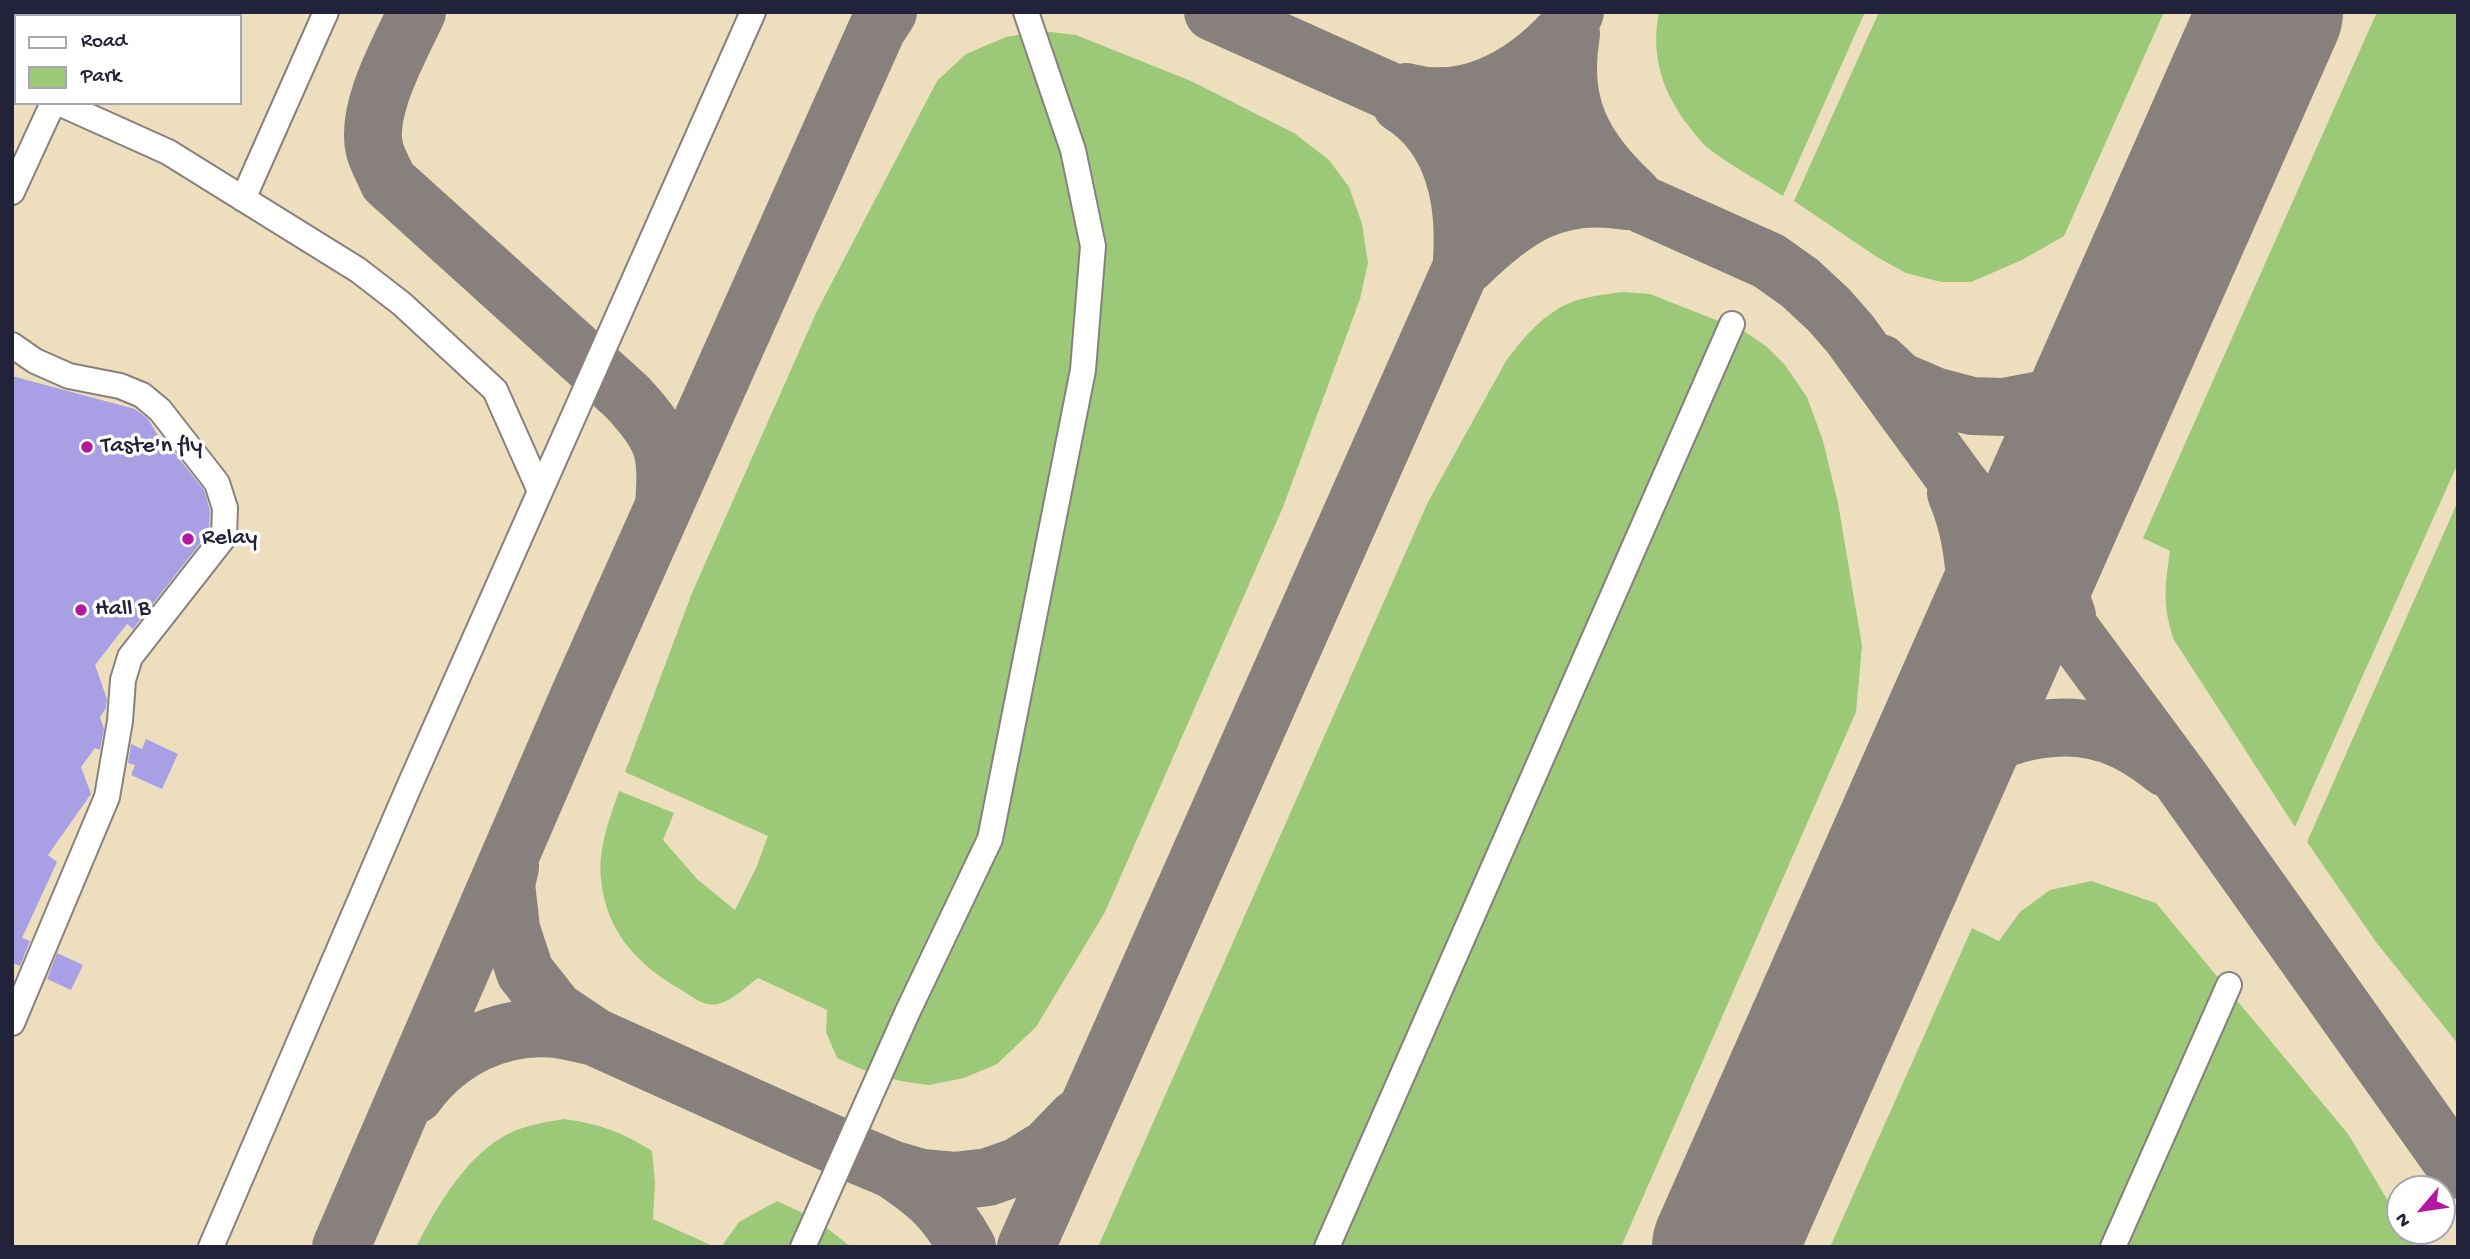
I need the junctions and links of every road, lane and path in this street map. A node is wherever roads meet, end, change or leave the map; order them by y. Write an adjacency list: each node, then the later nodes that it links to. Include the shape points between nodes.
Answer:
1 (326, 12): 7 (lane)
2 (753, 12): 10 (lane)
3 (1026, 12): 14 (lane, via 1073,150 1093,246 1083,370 990,839)
4 (52, 105): 6 (lane)
5 (63, 105): 7 (lane, via 168,152)
6 (12, 192)
7 (243, 199): 10 (lane, via 358,270 495,390)
8 (1732, 324): 15 (lane)
9 (12, 345): 12 (lane, via 35,362 69,376 142,395 160,410 217,483 225,508 224,537 130,657 107,797)
10 (540, 491): 13 (lane)
11 (2229, 985): 16 (lane)
12 (12, 1023)
13 (211, 1247)
14 (803, 1247)
15 (1327, 1247)
16 (2113, 1247)

